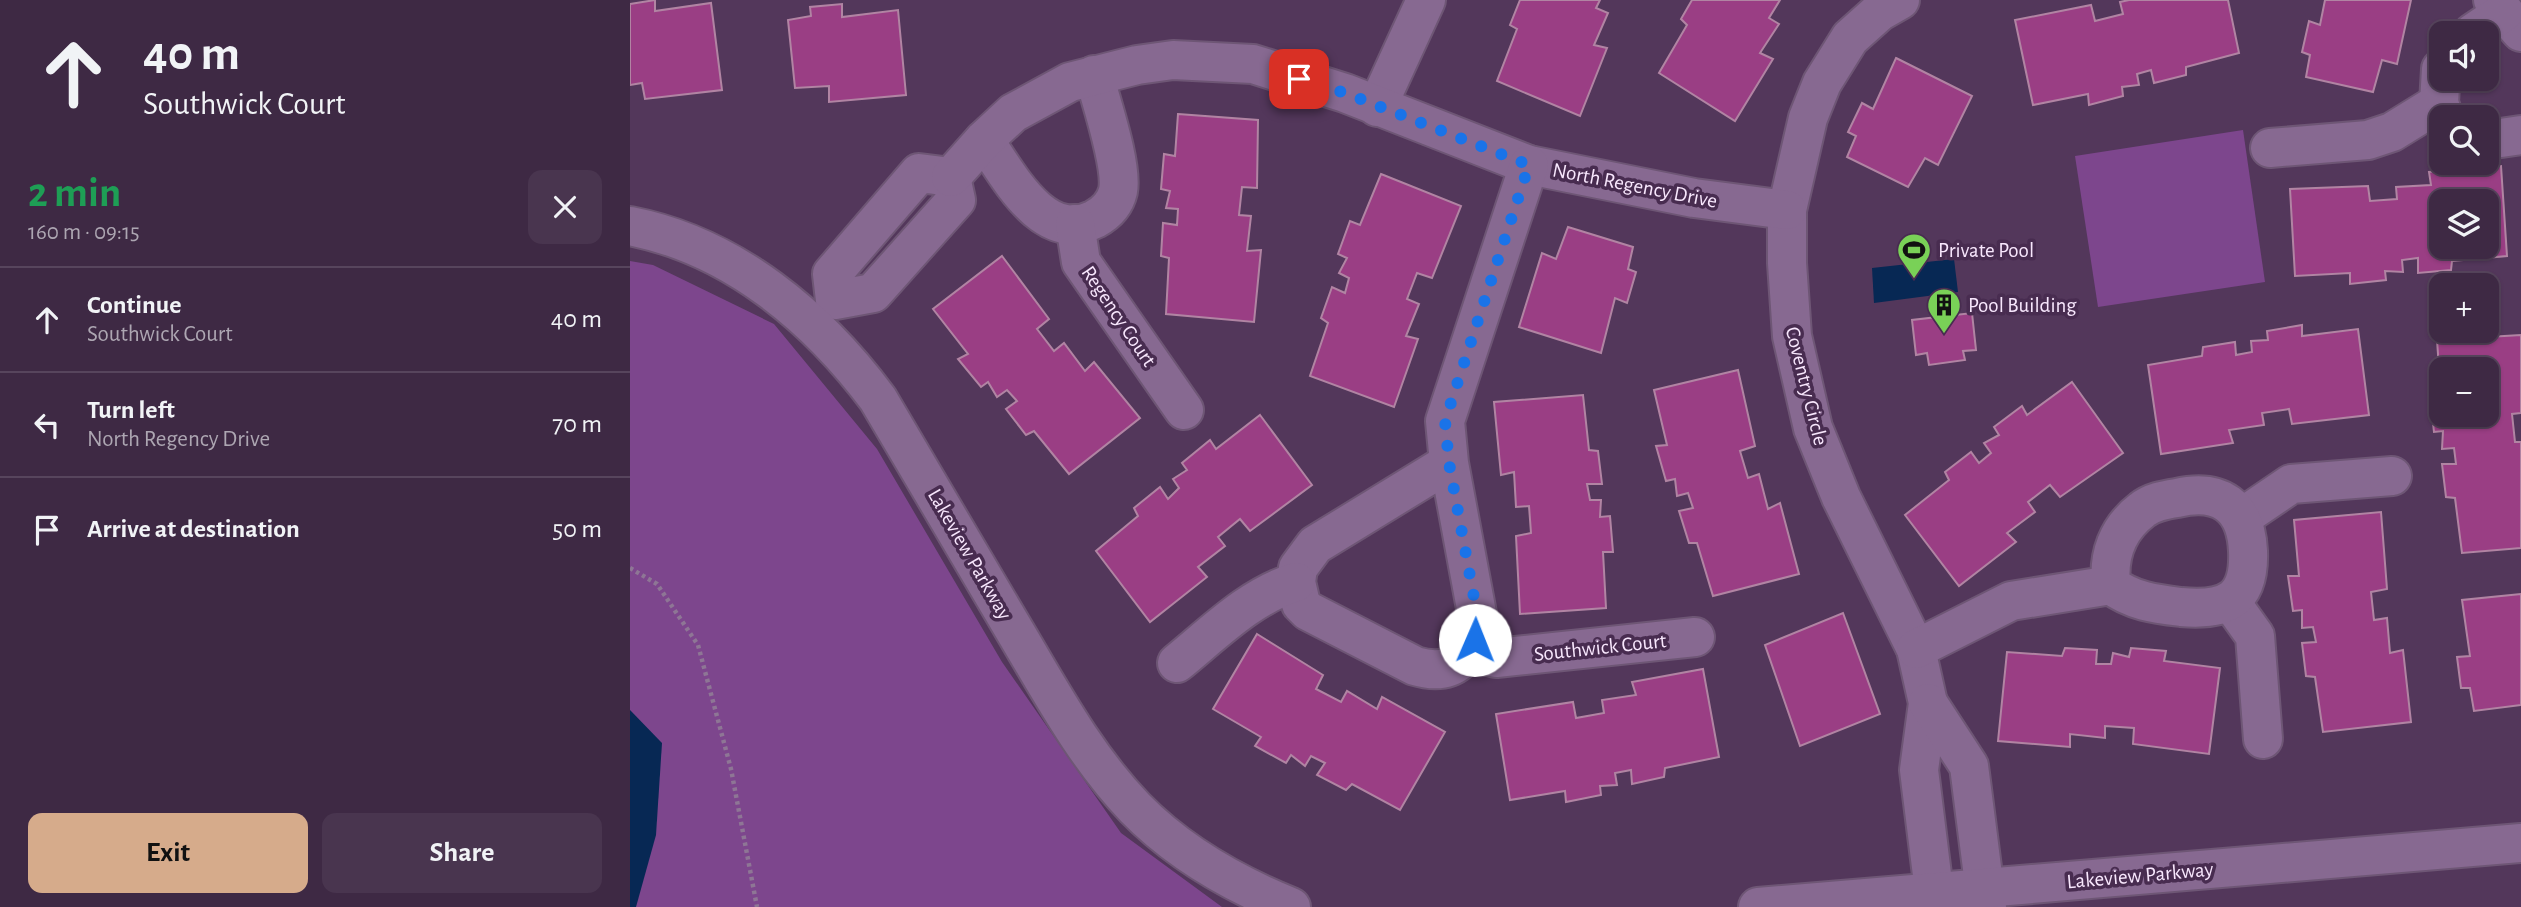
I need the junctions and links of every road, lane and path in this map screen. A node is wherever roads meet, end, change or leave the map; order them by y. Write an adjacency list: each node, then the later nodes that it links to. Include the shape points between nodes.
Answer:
1 (1426, 0): 5 (street)
2 (1900, 0): 11 (street, Coventry Circle, via 1850,38 1822,83 1808,118)
3 (1094, 75): 5 (street, North Regency Drive, via 1173,61 1253,64); 8 (street, North Regency Drive, via 1070,82 1013,113); 12 (street, via 1118,190 1103,215)
4 (2441, 96): 9 (street, via 2392,132 2368,140)
5 (1377, 107): 10 (street, North Regency Drive)
6 (2521, 135): 7 (street)
7 (2499, 138)
8 (984, 140): 12 (street, via 1033,207 1051,220); 14 (street, North Regency Drive, via 951,177 919,173 832,274)
9 (2270, 148)
10 (1529, 165): 11 (street, North Regency Drive, via 1694,198); 16 (street, via 1445,421)
11 (1787, 210): 24 (street, Coventry Circle, via 1791,336 1812,428 1841,498)
12 (1075, 224): 15 (street, Regency Court, via 1081,262)
13 (630, 226): 14 (street, Lakeview Parkway, via 689,244 728,262 779,295)
14 (826, 314): 33 (street, Lakeview Parkway, via 851,363 878,399 1099,766 1136,810 1199,860 1246,889)
15 (1184, 410)
16 (1449, 463): 20 (street, via 1315,545 1298,568); 25 (street, via 1478,619 1475,640)
17 (2392, 476): 18 (street, via 2291,484)
18 (2241, 518): 21 (street, via 2229,504 2211,495 2193,494 2155,503 2127,524 2114,546); 22 (street, via 2247,531 2249,574)
19 (630, 568): 32 (path, via 657,584 698,645 731,769)
20 (1296, 582): 25 (street, via 1301,604 1308,611 1415,666 1445,670); 26 (street, via 1248,605)
21 (2111, 585): 22 (street, via 2127,597 2162,605 2209,609); 24 (street, via 2011,601)
22 (2230, 601): 28 (street, via 2255,636)
23 (1695, 637): 25 (street, Southwick Court, via 1496,658)
24 (1916, 649): 27 (street, Coventry Circle)
25 (1468, 650)
26 (1178, 663)
27 (1928, 703): 30 (street, Coventry Circle, via 1969,766); 31 (street, Coventry Circle, via 1919,770)
28 (2263, 739)
29 (2521, 843): 30 (street, Lakeview Parkway)
30 (1986, 897): 31 (street, Lakeview Parkway)
31 (1935, 900): 34 (street, Lakeview Parkway)
32 (757, 907)
33 (1291, 907)
34 (1758, 907)

